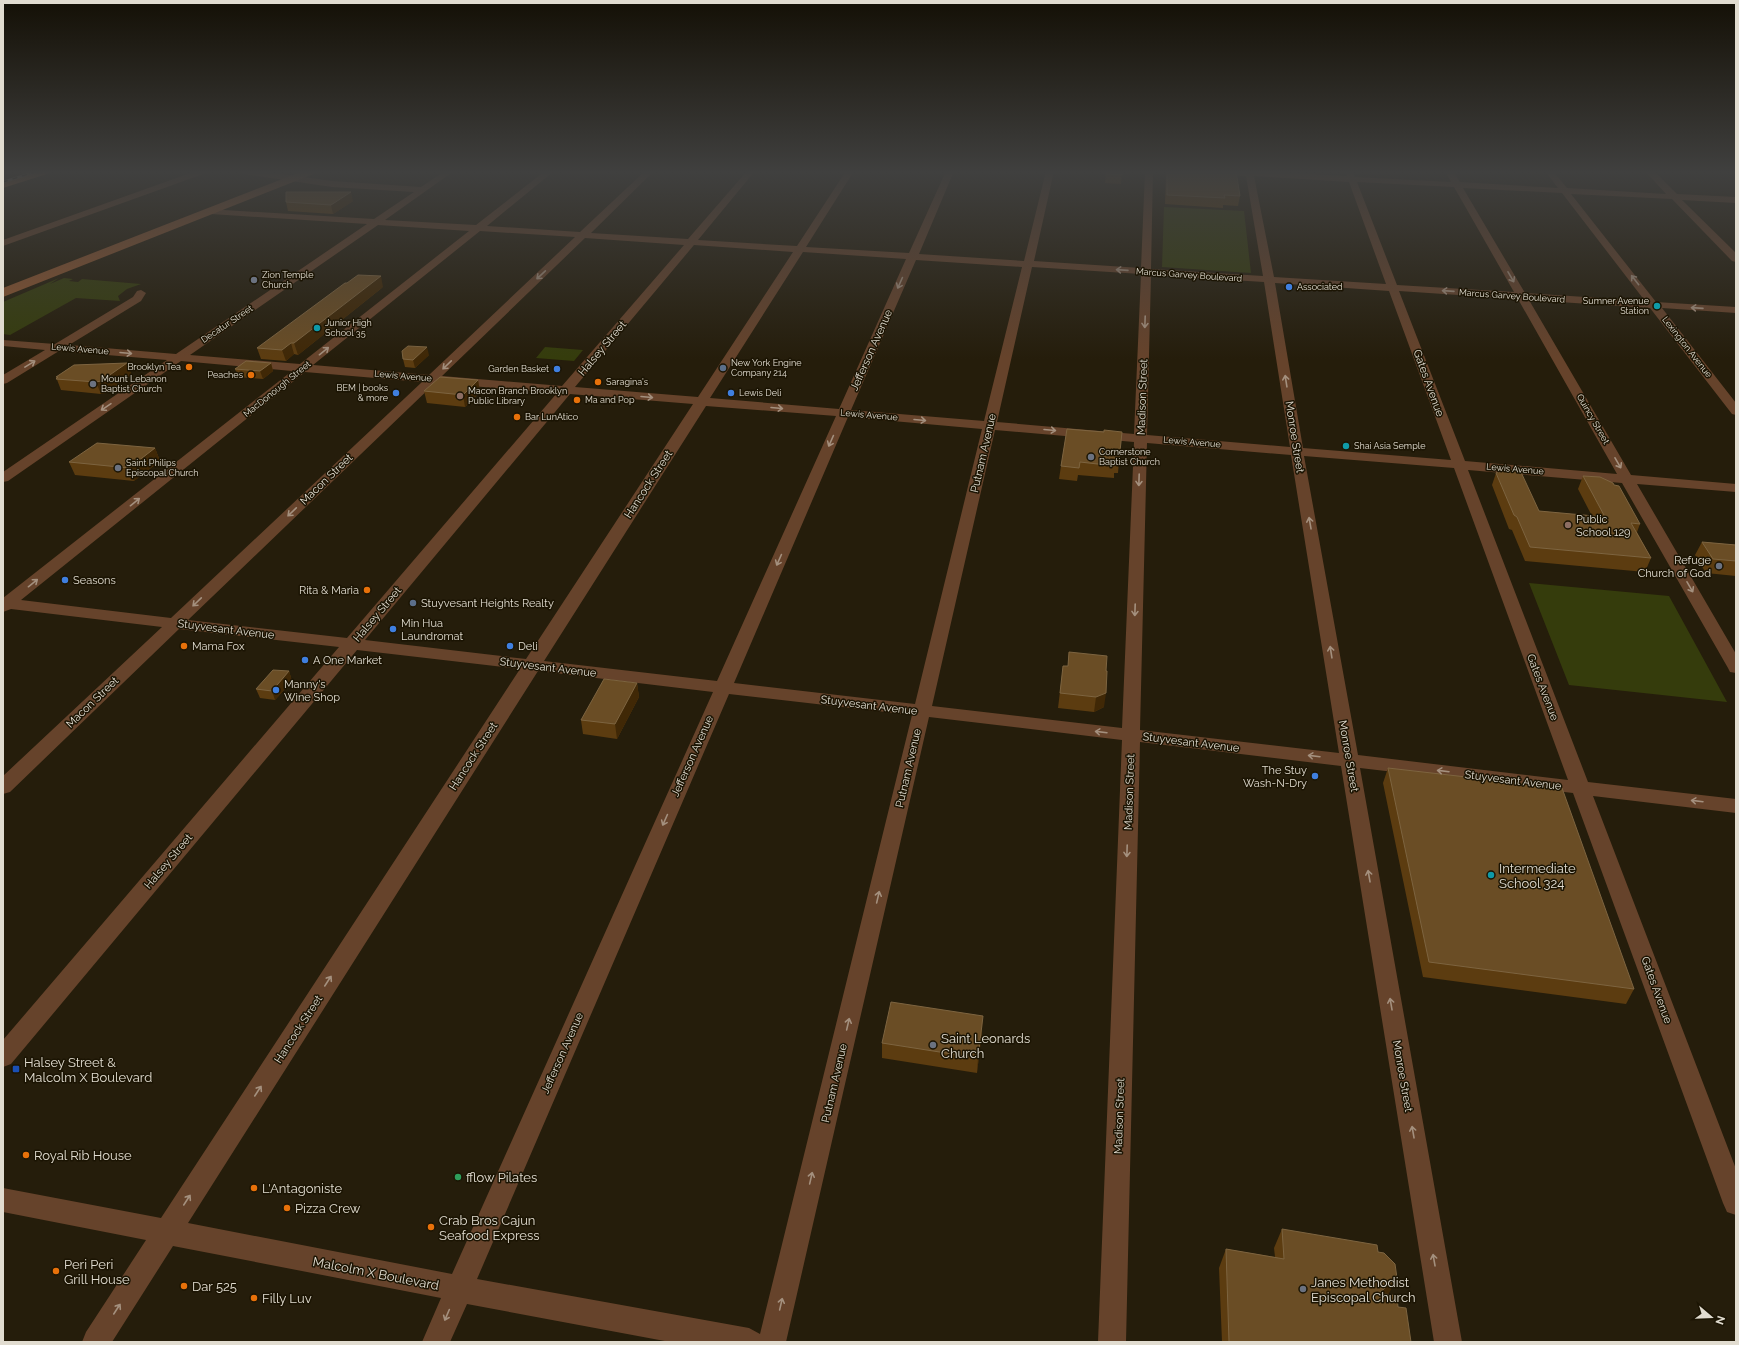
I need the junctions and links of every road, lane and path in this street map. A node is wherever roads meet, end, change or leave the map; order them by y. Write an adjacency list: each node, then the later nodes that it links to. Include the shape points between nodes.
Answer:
1 (29, 234): 18 (street)
2 (153, 234): 26 (main road)
3 (358, 234): 33 (street, Decatur Street)
4 (471, 234): 34 (street, MacDonough Street, one-way to 4)
5 (565, 234): 16 (street, Marcus Garvey Boulevard)
6 (698, 234): 17 (street, Halsey Street)
7 (809, 234): 19 (street, Hancock Street)
8 (922, 234): 20 (street, Jefferson Avenue)
9 (1034, 234): 22 (street, Putnam Avenue)
10 (1147, 234): 23 (street, Madison Street)
11 (1261, 234): 24 (street, Monroe Street)
12 (1372, 234): 25 (street, Gates Avenue)
13 (1486, 234): 28 (street, Quincy Street, one-way to 28)
14 (1598, 234): 29 (street, Lexington Avenue, one-way to 14)
15 (1711, 234): 21 (street)
16 (583, 235): 17 (street, Marcus Garvey Boulevard); 35 (street, Macon Street, one-way to 35)
17 (691, 242): 19 (street, Marcus Garvey Boulevard); 37 (street, Halsey Street)
18 (3, 243)
19 (799, 249): 20 (street, Marcus Garvey Boulevard); 38 (street, Hancock Street)
20 (912, 257): 22 (street, Marcus Garvey Boulevard); 40 (street, Jefferson Avenue, one-way to 40)
21 (1736, 259)
22 (1027, 264): 23 (street, Marcus Garvey Boulevard, one-way to 22); 41 (street, Putnam Avenue)
23 (1146, 272): 24 (street, Marcus Garvey Boulevard); 42 (street, Madison Street, one-way to 42)
24 (1269, 280): 25 (street, Marcus Garvey Boulevard); 43 (street, Monroe Street, one-way to 24)
25 (1393, 288): 28 (street, Marcus Garvey Boulevard, one-way to 25); 44 (street, Gates Avenue)
26 (3, 293)
27 (141, 293): 32 (street, via 137,299)
28 (1522, 296): 29 (street, Marcus Garvey Boulevard); 46 (street, Quincy Street, one-way to 46)
29 (1654, 305): 30 (street, Marcus Garvey Boulevard, one-way to 29); 39 (street, Lexington Avenue)
30 (1736, 310)
31 (3, 343): 32 (street, Lewis Avenue)
32 (57, 348): 33 (street, Lewis Avenue, one-way to 33); 36 (street, one-way to 32)
33 (178, 358): 34 (street, Lewis Avenue); 45 (street, Decatur Street, one-way to 45)
34 (303, 368): 35 (street, Lewis Avenue); 48 (street, MacDonough Street, one-way to 34)
35 (431, 379): 37 (street, Lewis Avenue); 49 (street, Macon Street, one-way to 49)
36 (3, 380)
37 (566, 390): 38 (street, Lewis Avenue, one-way to 38); 50 (street, Halsey Street)
38 (701, 401): 40 (street, Lewis Avenue, one-way to 40); 51 (street, Hancock Street)
39 (1736, 411)
40 (844, 413): 41 (street, Lewis Avenue, one-way to 41); 53 (street, Jefferson Avenue, one-way to 53)
41 (989, 425): 42 (street, Lewis Avenue, one-way to 42); 54 (street, Putnam Avenue)
42 (1141, 438): 43 (street, Lewis Avenue); 55 (street, Madison Street, one-way to 55)
43 (1297, 451): 44 (street, Lewis Avenue); 56 (street, Monroe Street, one-way to 43)
44 (1459, 465): 46 (street, Lewis Avenue); 58 (street, Gates Avenue)
45 (3, 478)
46 (1627, 479): 47 (street, Lewis Avenue); 52 (street, Quincy Street, one-way to 52)
47 (1736, 488)
48 (4, 605): 49 (street, Stuyvesant Avenue)
49 (175, 623): 50 (street, Stuyvesant Avenue); 57 (street, Macon Street)
50 (352, 644): 51 (street, Stuyvesant Avenue); 60 (street, Halsey Street)
51 (532, 665): 53 (street, Stuyvesant Avenue); 63 (street, Hancock Street, one-way to 51)
52 (1736, 668)
53 (723, 687): 54 (street, Stuyvesant Avenue); 64 (street, Jefferson Avenue, one-way to 64)
54 (922, 711): 55 (street, Stuyvesant Avenue, one-way to 54); 68 (street, Putnam Avenue, one-way to 54)
55 (1131, 735): 56 (street, Stuyvesant Avenue, one-way to 55); 69 (street, Madison Street, one-way to 69)
56 (1350, 761): 58 (street, Stuyvesant Avenue, one-way to 56); 70 (street, Monroe Street, one-way to 56)
57 (3, 787)
58 (1581, 788): 59 (street, Stuyvesant Avenue, one-way to 58); 62 (street, Gates Avenue)
59 (1736, 806)
60 (3, 1057)
61 (3, 1200): 63 (street, Malcolm X Boulevard)
62 (1736, 1203)
63 (167, 1232): 64 (street, Malcolm X Boulevard); 65 (street, Hancock Street, one-way to 63)
64 (458, 1289): 66 (street, Jefferson Avenue, one-way to 66); 67 (street, Malcolm X Boulevard)
65 (96, 1342)
66 (436, 1342)
67 (749, 1342)
68 (772, 1342)
69 (1112, 1342)
70 (1448, 1342)

